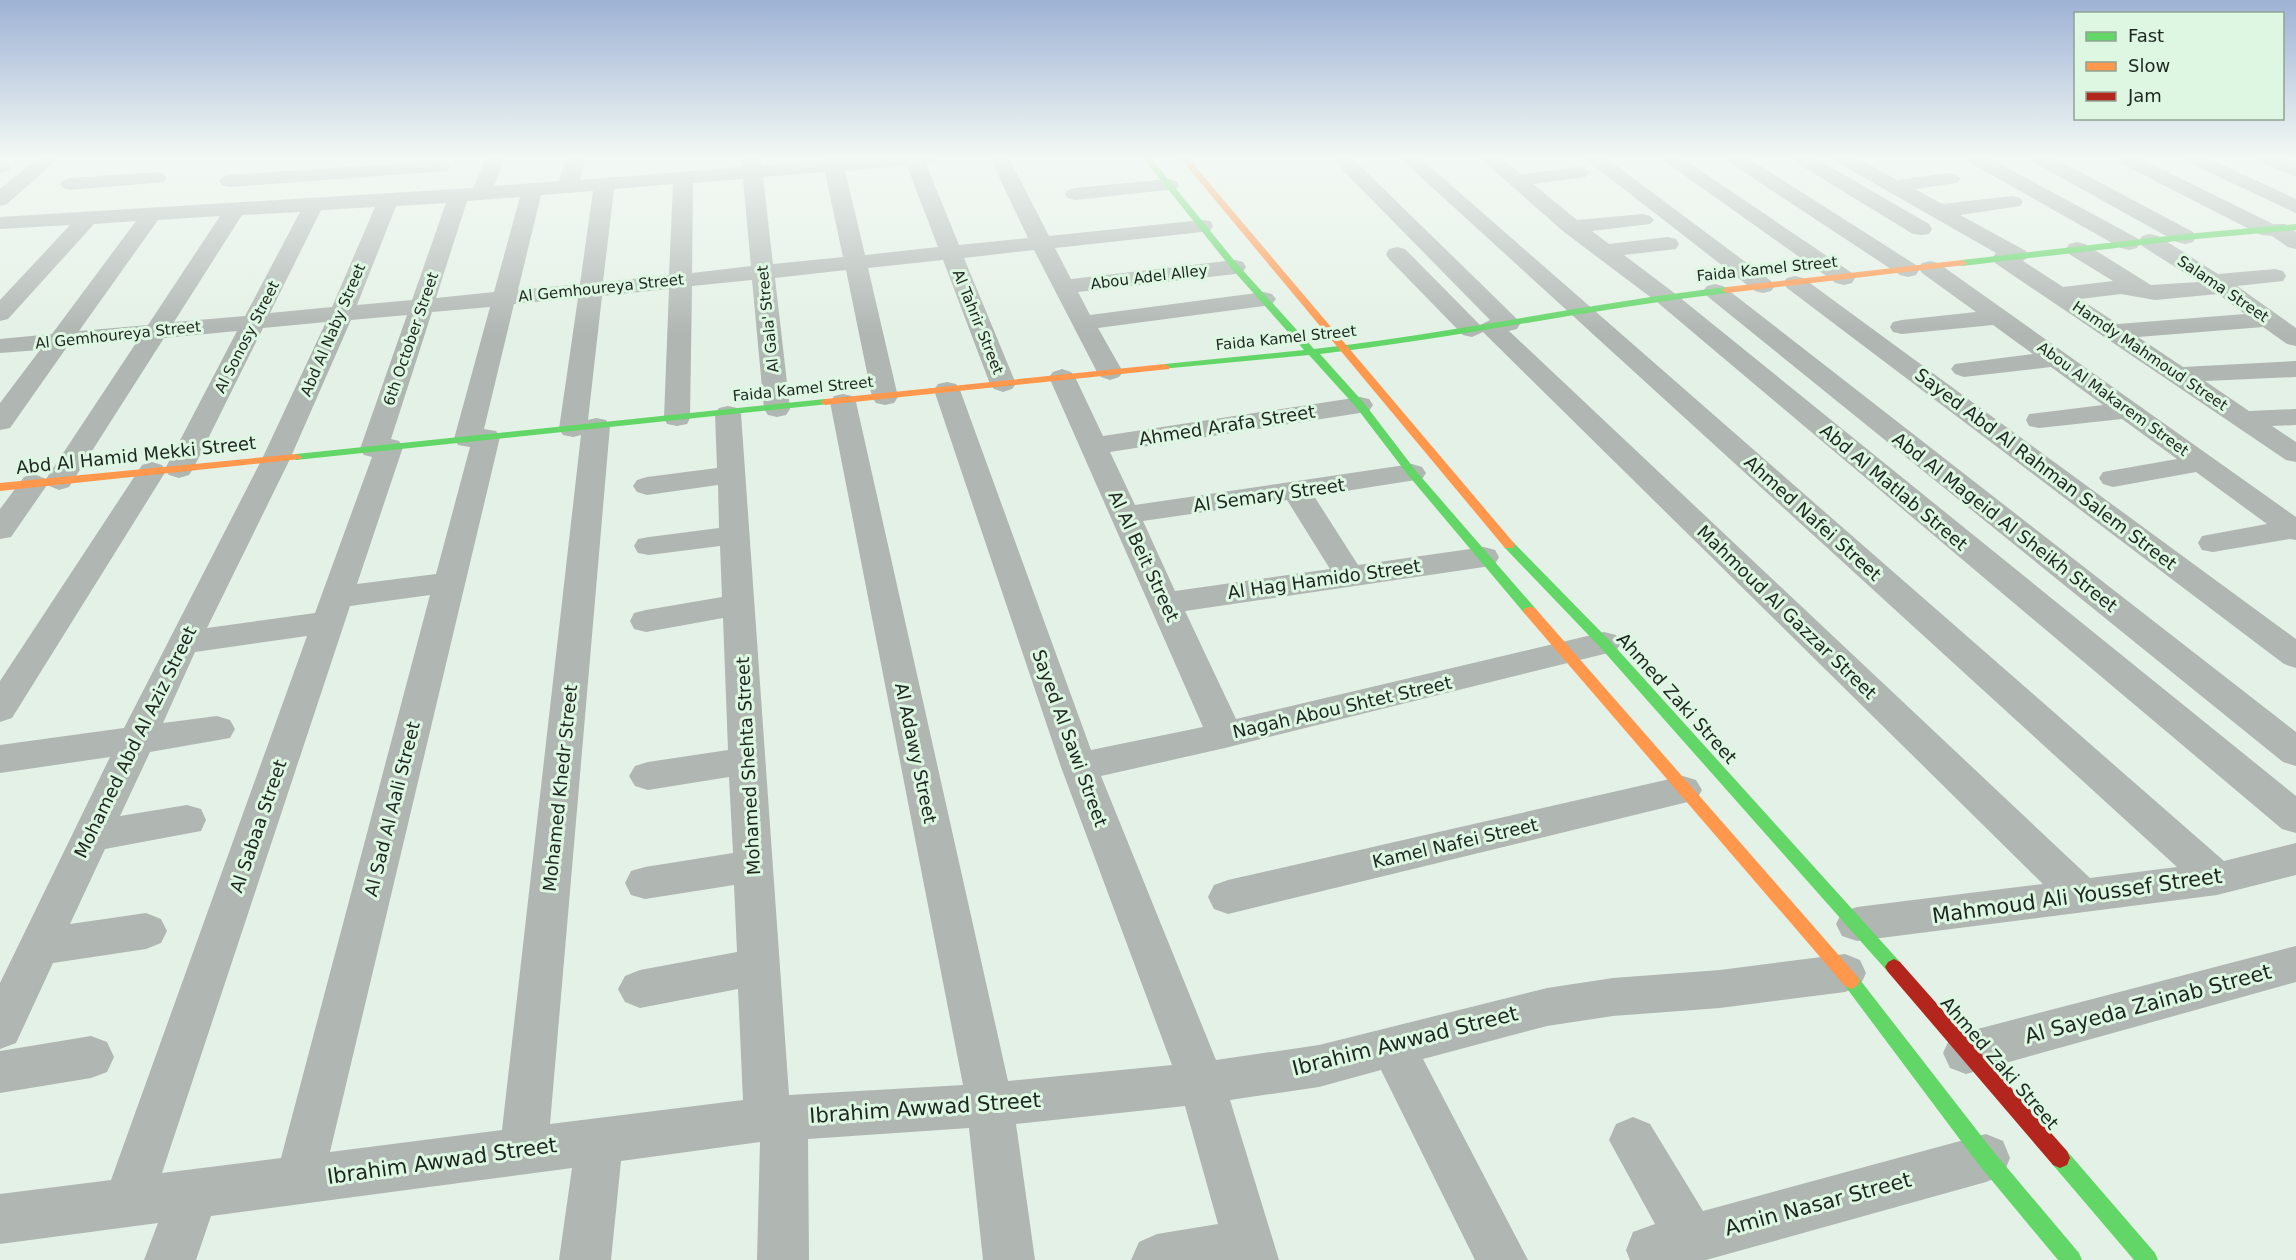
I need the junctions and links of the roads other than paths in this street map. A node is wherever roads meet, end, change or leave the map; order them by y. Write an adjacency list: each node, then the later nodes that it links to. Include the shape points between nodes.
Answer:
1 (89, 217): 2 (street); 31 (street); 67 (street)
2 (96, 217)
3 (150, 217): 77 (street)
4 (230, 217): 74 (street)
5 (308, 217): 70 (street, Al Sonosy Street)
6 (371, 217): 66 (street, Abd Al Naby Street)
7 (460, 217): 63 (street, 6th October Street)
8 (525, 217): 61 (street, Al Sad Al Aali Street)
9 (600, 217): 56 (street, Mohamed Khedr Street)
10 (682, 217): 51 (street)
11 (757, 217): 48 (street, Al Gala' Street)
12 (846, 217): 45 (street)
13 (937, 217): 42 (street, Al Tahrir Street)
14 (1030, 217): 36 (street)
15 (1195, 217): 32 (street)
16 (1233, 217): 79 (street, Ahmed Zaki Street)
17 (1393, 217): 72 (street)
18 (1476, 217): 64 (street, Ahmed Nafei Street)
19 (1559, 217): 30 (street, Abd Al Matlab Street)
20 (1587, 217): 30 (street)
21 (1662, 217): 54 (street)
22 (1755, 217): 50 (street)
23 (1833, 217): 47 (street, Abou Al Makarem Street)
24 (1899, 217): 34 (street)
25 (1948, 217): 44 (street, Hamdy Mahmoud Street)
26 (2090, 217): 37 (street, Salama Street)
27 (2148, 217): 35 (street)
28 (2254, 217): 33 (street)
29 (1643, 220): 30 (street)
30 (1565, 222): 41 (street, Abd Al Matlab Street)
31 (3, 225)
32 (1202, 226): 36 (street, Al Gemhoureya Street); 46 (street)
33 (2281, 229): 35 (street, Faida Kamel Street); 38 (street)
34 (1921, 230)
35 (2185, 237): 37 (street, Faida Kamel Street)
36 (1043, 242): 42 (street, Al Gemhoureya Street); 55 (street)
37 (2139, 242): 40 (street, Faida Kamel Street); 53 (street, Salama Street)
38 (2296, 242)
39 (1668, 244): 41 (street)
40 (2077, 249): 44 (street, Faida Kamel Street); 58 (street)
41 (1605, 251): 60 (street, Abd Al Matlab Street)
42 (951, 252): 45 (street, Al Gemhoureya Street); 87 (street, Al Tahrir Street)
43 (1397, 254): 72 (street)
44 (2011, 257): 47 (street, Faida Kamel Street); 59 (street, Hamdy Mahmoud Street)
45 (856, 262): 48 (street, Al Gemhoureya Street); 89 (street)
46 (1235, 267): 55 (street, Abou Adel Alley); 62 (street)
47 (1919, 269): 50 (street, Faida Kamel Street); 69 (street, Abou Al Makarem Street)
48 (763, 272): 51 (street, Al Gemhoureya Street); 92 (street, Al Gala' Street)
49 (2275, 276): 53 (street)
50 (1844, 278): 52 (street, Faida Kamel Street)
51 (680, 280): 56 (street, Al Gemhoureya Street); 96 (street)
52 (1795, 282): 54 (street, Faida Kamel Street); 131 (street, Sayed Abd Al Rahman Salem Street)
53 (2218, 284): 58 (street); 68 (street, Salama Street)
54 (1763, 286): 57 (street, Faida Kamel Street)
55 (1064, 287): 71 (street)
56 (591, 290): 61 (street, Al Gemhoureya Street); 100 (street, Mohamed Khedr Street)
57 (1715, 291): 60 (street, Faida Kamel Street); 136 (street, Abd Al Mageid Al Sheikh Street)
58 (2146, 292): 59 (street, via 2121,287)
59 (2058, 295): 75 (street, Hamdy Mahmoud Street)
60 (1665, 297): 64 (street, Faida Kamel Street); 142 (street, Abd Al Matlab Street)
61 (504, 298): 63 (street, Al Gemhoureya Street); 101 (street, Al Sad Al Aali Street)
62 (1264, 299): 71 (street); 80 (street)
63 (422, 306): 66 (street, Al Gemhoureya Street); 103 (street, 6th October Street)
64 (1581, 310): 72 (street, Faida Kamel Street); 147 (street, Ahmed Nafei Street)
65 (2296, 311): 68 (street)
66 (342, 313): 70 (street, Al Gemhoureya Street); 105 (street, Abd Al Naby Street)
67 (0, 314)
68 (2263, 316): 75 (street); 76 (street, Salama Street)
69 (1998, 317): 73 (street); 81 (street, Abou Al Makarem Street)
70 (255, 321): 74 (street, Al Gemhoureya Street); 107 (street, Al Sonosy Street)
71 (1083, 323): 84 (street)
72 (1490, 327): 79 (street, Faida Kamel Street); 150 (street, Mahmoud Al Gazzar Street)
73 (1902, 327)
74 (156, 331): 77 (street, Al Gemhoureya Street); 111 (street)
75 (2113, 332): 85 (street, Hamdy Mahmoud Street)
76 (2296, 339)
77 (60, 340): 78 (street, Al Gemhoureya Street); 99 (street)
78 (0, 346)
79 (1343, 349): 80 (street, Faida Kamel Street); 129 (street, Ahmed Zaki Street, via 1511,548)
80 (1311, 353): 84 (street, Faida Kamel Street); 91 (street)
81 (2056, 359): 82 (street); 93 (street, Abou Al Makarem Street)
82 (1964, 369)
83 (2296, 369): 85 (street)
84 (1110, 372): 86 (street, Faida Kamel Street)
85 (2178, 375): 97 (street, Hamdy Mahmoud Street)
86 (1062, 377): 87 (street, Faida Kamel Street); 102 (street, Al Al Beit Street)
87 (1003, 384): 88 (street, Faida Kamel Street)
88 (947, 390): 89 (street, Faida Kamel Street); 139 (street, Sayed Al Sawi Street)
89 (885, 397): 90 (street, Faida Kamel Street)
90 (843, 402): 92 (street, Faida Kamel Street); 164 (street, Al Adawy Street)
91 (1360, 405): 102 (street, Ahmed Arafa Street); 108 (street)
92 (777, 409): 94 (street, Faida Kamel Street)
93 (2128, 410): 98 (street); 106 (street, Abou Al Makarem Street)
94 (728, 414): 96 (street, Faida Kamel Street); 109 (street, Mohamed Shehta Street)
95 (2296, 417): 97 (street)
96 (677, 418): 100 (street, Faida Kamel Street)
97 (2244, 419): 104 (street, Hamdy Mahmoud Street)
98 (2039, 420)
99 (0, 422)
100 (585, 428): 101 (street, Faida Kamel Street); 168 (street, Mohamed Khedr Street)
101 (477, 438): 103 (street, Faida Kamel Street); 123 (street, Al Sad Al Aali Street)
102 (1093, 446): 115 (street, Al Al Beit Street)
103 (381, 448): 105 (street, Faida Kamel Street); 126 (street, Al Sabaa Street)
104 (2296, 454)
105 (276, 459): 107 (street, Abd Al Hamid Mekki Street); 128 (street, Mohamed Abd Al Aziz Street)
106 (2201, 463): 110 (street); 117 (street, Abou Al Makarem Street)
107 (165, 470): 111 (street, Abd Al Hamid Mekki Street); 132 (street, Al Sonosy Street)
108 (1412, 473): 114 (street, Al Semary Street); 121 (street)
109 (731, 475): 112 (street); 118 (street, Mohamed Shehta Street)
110 (2113, 478)
111 (47, 482): 113 (street, Abd Al Hamid Mekki Street); 116 (street)
112 (647, 486)
113 (0, 487)
114 (1296, 491): 115 (street, Al Semary Street); 122 (street)
115 (1125, 515): 124 (street, Al Al Beit Street)
116 (0, 530)
117 (2294, 530): 119 (street)
118 (735, 535): 120 (street); 125 (street, Mohamed Shehta Street)
119 (2213, 543)
120 (649, 546)
121 (1484, 557): 122 (street, Al Hag Hamido Street); 130 (street)
122 (1349, 575): 124 (street, Al Hag Hamido Street)
123 (449, 582): 126 (street); 170 (street, Al Sad Al Aali Street)
124 (1165, 603): 134 (street, Al Al Beit Street)
125 (739, 605): 127 (street); 138 (street, Mohamed Shehta Street)
126 (333, 610): 128 (street); 172 (street, Al Sabaa Street)
127 (646, 621)
128 (183, 643): 135 (street, Mohamed Abd Al Aziz Street)
129 (1604, 643): 130 (street, Nagah Abou Shtet Street); 151 (street, Ahmed Zaki Street)
130 (1567, 654): 134 (street, Nagah Abou Shtet Street); 141 (street)
131 (2296, 656)
132 (0, 709)
133 (217, 729): 135 (street)
134 (1225, 735): 139 (street, Nagah Abou Shtet Street)
135 (136, 740): 137 (street); 144 (street, Mohamed Abd Al Aziz Street)
136 (2296, 752)
137 (0, 759)
138 (746, 761): 140 (street); 146 (street, Mohamed Shehta Street)
139 (1079, 767): 163 (street, Sayed Al Sawi Street)
140 (648, 776)
141 (1683, 790): 149 (street, Kamel Nafei Street); 156 (street)
142 (2296, 818)
143 (187, 820): 144 (street)
144 (90, 836): 153 (street, Mohamed Abd Al Aziz Street)
145 (2296, 859): 147 (street, Mahmoud Ali Youssef Street)
146 (753, 866): 148 (street); 155 (street, Mohamed Shehta Street)
147 (2217, 879): 150 (street, Mahmoud Ali Youssef Street)
148 (645, 883)
149 (1228, 897)
150 (2083, 897): 151 (street, Mahmoud Ali Youssef Street)
151 (1857, 924): 160 (street, Ahmed Zaki Street)
152 (146, 930): 153 (street)
153 (38, 947): 158 (street, Mohamed Abd Al Aziz Street)
154 (2296, 964): 160 (street, Al Sayeda Zainab Street)
155 (759, 966): 157 (street); 165 (street, Mohamed Shehta Street)
156 (1845, 973): 159 (street, Ibrahim Awwad Street, via 1581,1000); 169 (street)
157 (640, 988)
158 (0, 1029)
159 (1393, 1047): 163 (street, Ibrahim Awwad Street, via 1319,1066); 180 (street)
160 (1966, 1053): 182 (street, Ahmed Zaki Street)
161 (91, 1057): 162 (street)
162 (0, 1072)
163 (1202, 1083): 164 (street, Ibrahim Awwad Street); 174 (street, Sayed Al Sawi Street)
164 (990, 1105): 165 (street, Ibrahim Awwad Street); 178 (street, Al Adawy Street)
165 (776, 1119): 166 (street, Ibrahim Awwad Street); 177 (street, Mohamed Shehta Street)
166 (599, 1140): 168 (street, Ibrahim Awwad Street); 176 (street)
167 (1633, 1140): 169 (street, Amin Nasar Street, via 1671,1245)
168 (524, 1150): 170 (street, Ibrahim Awwad Street)
169 (1986, 1158): 181 (street)
170 (299, 1181): 171 (street, Ibrahim Awwad Street)
171 (193, 1195): 172 (street, Ibrahim Awwad Street); 175 (street)
172 (127, 1204): 173 (street, Ibrahim Awwad Street)
173 (0, 1219)
174 (1251, 1252): 179 (street)
175 (170, 1260)
176 (585, 1260)
177 (783, 1260)
178 (1009, 1260)
179 (1156, 1260)
180 (1502, 1260)
181 (2072, 1260)
182 (2148, 1260)

